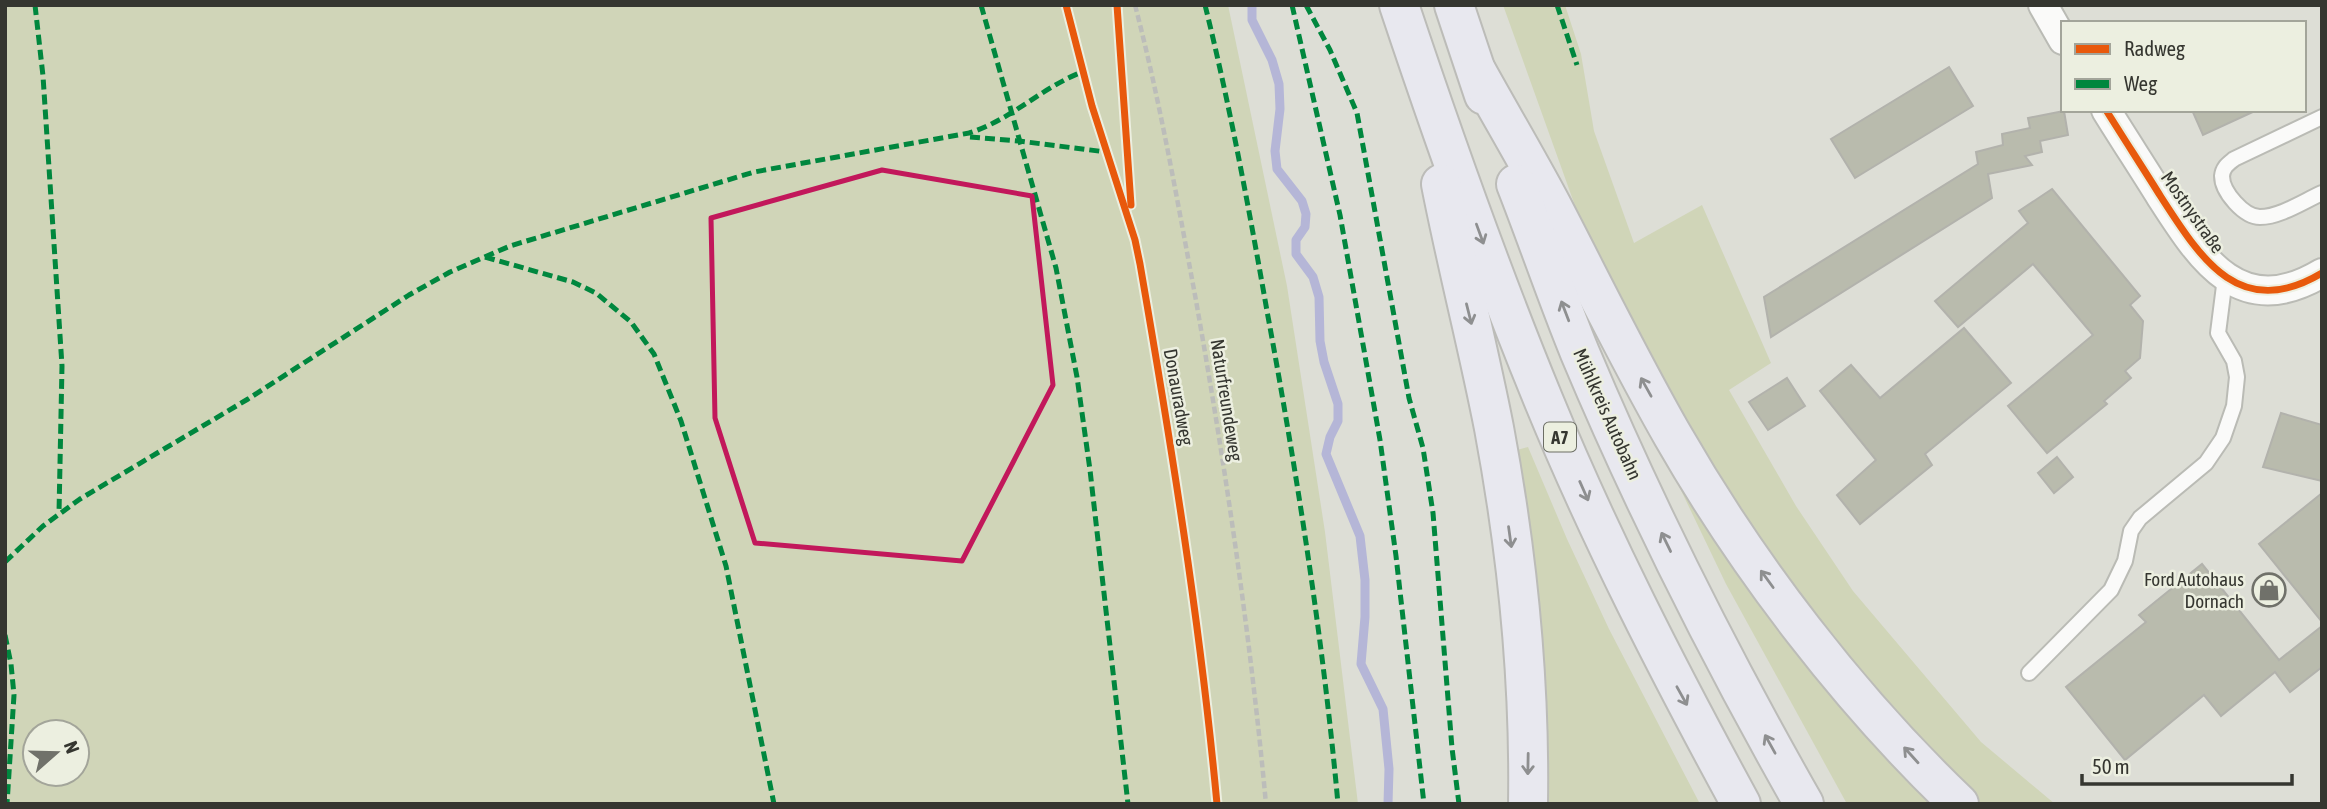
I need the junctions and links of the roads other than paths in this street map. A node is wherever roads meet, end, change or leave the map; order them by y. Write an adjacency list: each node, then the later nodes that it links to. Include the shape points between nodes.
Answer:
1 (1399, 5): 5 (highway, A7)
2 (1454, 5): 6 (highway, Mühlkreis Autobahn)
3 (2043, 5): 4 (street)
4 (2061, 36)
5 (1415, 55): 13 (highway, one-way to 13, via 1504,488 1521,633); 14 (highway, A7, one-way to 14, via 1544,400 1664,662)
6 (1477, 72): 15 (highway, Mühlkreis Autobahn, one-way to 6, via 1638,483 1580,351); 16 (highway, one-way to 6, via 1862,701 1727,523 1647,390)
7 (2107, 112): 11 (street, Mostnystraße, via 2189,240)
8 (2322, 117): 9 (lane, via 2234,159 2224,166 2222,175 2242,211 2250,216 2268,217)
9 (2322, 193)
10 (2322, 273): 11 (street, Mostnystraße, via 2287,288 2267,290)
11 (2225, 278): 12 (lane, via 2218,333 2234,361 2237,377 2234,406 2223,438 2206,463 2140,519 2131,531 2125,561 2111,590)
12 (2029, 673)
13 (1528, 804)
14 (1741, 804)
15 (1804, 804)
16 (1959, 804)

